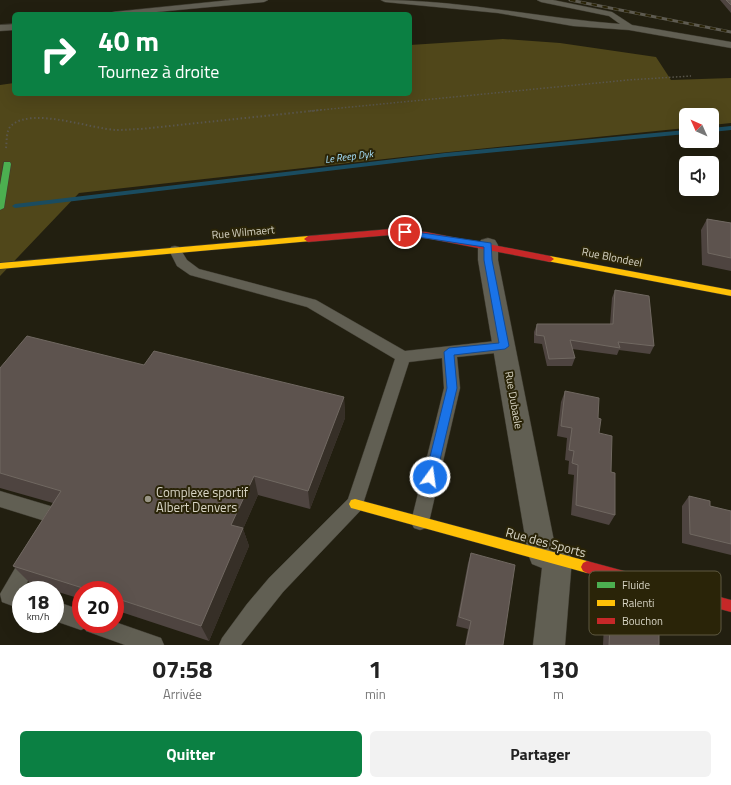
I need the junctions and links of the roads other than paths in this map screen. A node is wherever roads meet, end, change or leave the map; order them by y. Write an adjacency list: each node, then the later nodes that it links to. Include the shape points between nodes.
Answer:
1 (264, 0): 4 (lane)
2 (385, 0): 6 (lane, via 498,11 580,24)
3 (541, 0): 6 (lane, via 612,14)
4 (131, 12)
5 (12, 27): 7 (lane)
6 (629, 27): 8 (lane)
7 (0, 28)
8 (731, 46)
9 (7, 164): 10 (street)
10 (0, 208)
11 (488, 245): 12 (street, Rue Wilmaert, via 416,233 391,232); 14 (street, Rue Blondeel); 15 (street, Rue Dubaele, via 488,260)
12 (175, 250): 13 (street, Rue Wilmaert); 17 (lane, via 182,263 195,272 311,303)
13 (0, 266)
14 (731, 293)
15 (505, 346): 16 (lane); 21 (street, Rue Dubaele)
16 (449, 352): 17 (lane); 20 (lane, via 452,388)
17 (403, 357): 19 (lane)
18 (0, 499): 23 (lane, via 57,516)
19 (354, 504): 20 (street, Rue des Sports); 28 (lane, via 276,585)
20 (420, 522): 21 (street, Rue des Sports)
21 (550, 557): 22 (street, Rue des Sports); 29 (street, Rue Dubaele)
22 (602, 571)
23 (18, 581)
24 (721, 603): 25 (street, Rue des Sports)
25 (731, 606)
26 (119, 633): 27 (lane)
27 (154, 645)
28 (229, 645)
29 (549, 645)

